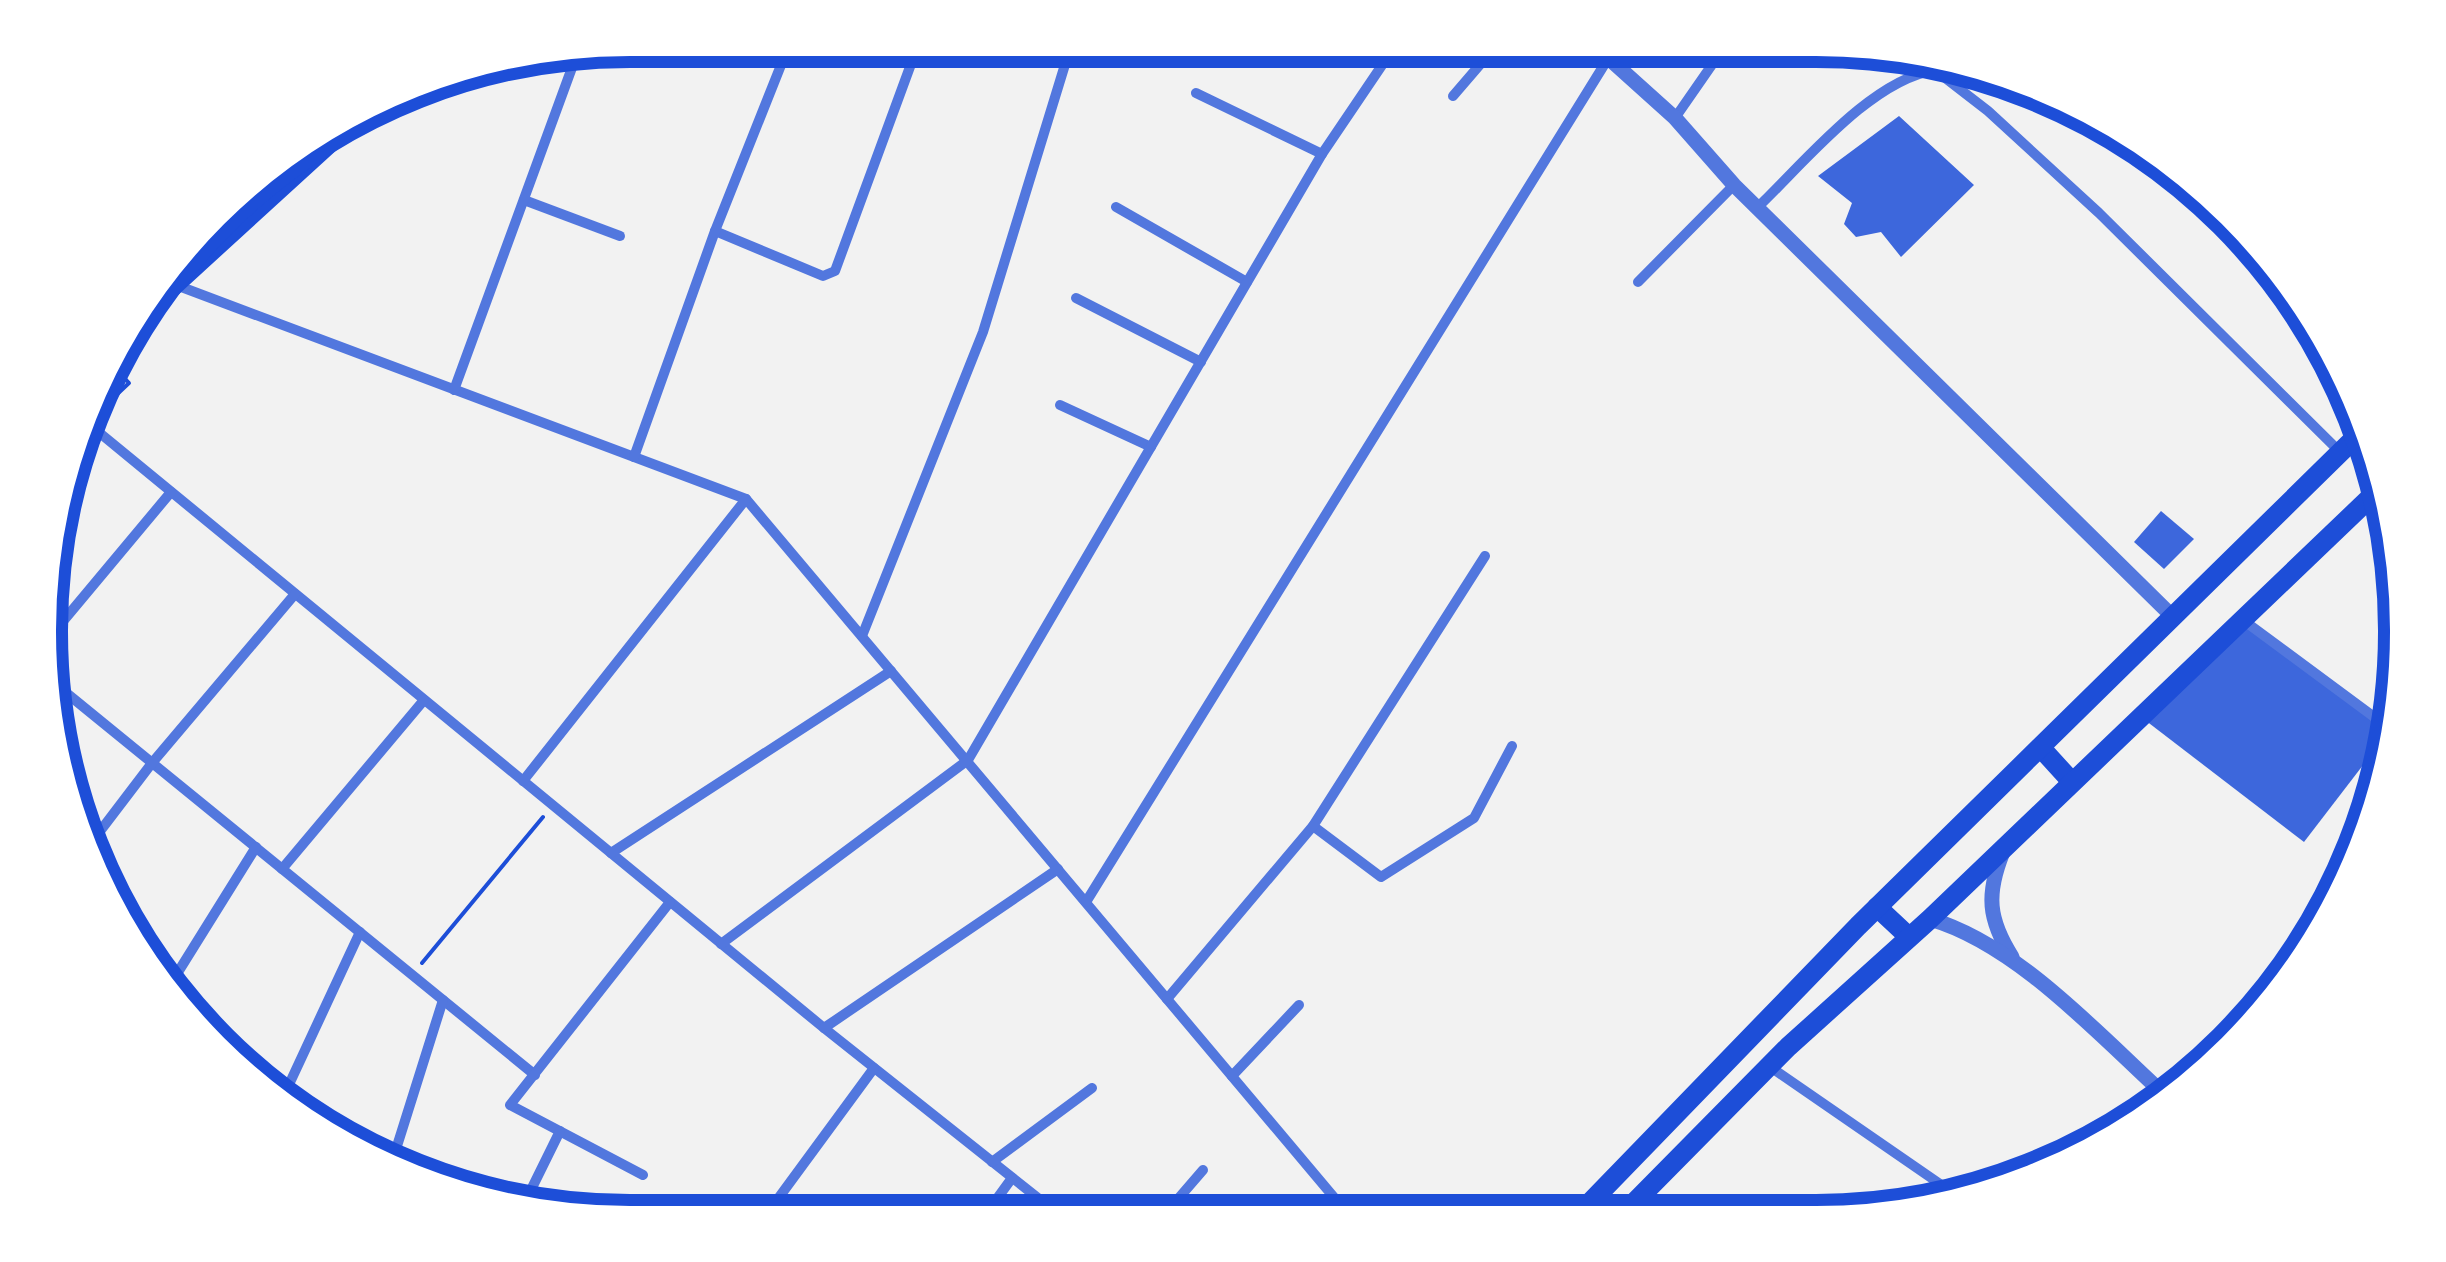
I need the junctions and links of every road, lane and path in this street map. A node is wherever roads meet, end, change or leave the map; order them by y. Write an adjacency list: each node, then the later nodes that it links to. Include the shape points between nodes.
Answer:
1 (782, 62): 21 (street)
2 (912, 62): 21 (street, via 834,272 823,276)
3 (1066, 62): 46 (street, via 983,332)
4 (1384, 62): 15 (street)
5 (1482, 62): 13 (street)
6 (1606, 62): 66 (street)
7 (1614, 62): 14 (street)
8 (1713, 62): 14 (street)
9 (574, 66): 18 (street)
10 (1927, 73): 20 (street, via 1872,97)
11 (1946, 78): 36 (street, via 2099,213)
12 (1196, 93): 15 (street)
13 (1453, 96)
14 (1675, 118): 17 (street)
15 (1322, 154): 24 (street)
16 (305, 165): 23 (main road)
17 (1734, 185): 20 (street); 25 (street)
18 (524, 200): 22 (street); 30 (street)
19 (1116, 207): 24 (street)
20 (1758, 208): 43 (street)
21 (715, 230): 37 (street)
22 (620, 236)
23 (199, 263)
24 (1247, 282): 28 (street)
25 (1638, 282)
26 (179, 287): 30 (street)
27 (1076, 298): 28 (street)
28 (1200, 362): 35 (street)
29 (123, 376): 31 (path, via 129,383)
30 (454, 390): 37 (street)
31 (113, 398)
32 (1060, 404): 35 (street)
33 (99, 432): 38 (street)
34 (2351, 441): 36 (main road)
35 (1151, 447): 53 (street)
36 (2340, 452): 43 (main road)
37 (634, 457): 39 (street)
38 (170, 492): 42 (street); 45 (street)
39 (746, 499): 46 (street); 55 (street)
40 (2369, 503): 44 (main road)
41 (1485, 556): 58 (street)
42 (295, 594): 49 (street); 54 (street)
43 (2173, 617): 52 (main road)
44 (2243, 620): 50 (street); 56 (main road)
45 (62, 623)
46 (862, 636): 47 (street)
47 (891, 670): 53 (street); 62 (street)
48 (66, 693): 54 (street)
49 (424, 700): 55 (street); 63 (street)
50 (2377, 719)
51 (1512, 746): 58 (street, via 1474,818 1381,877)
52 (2041, 748): 56 (main road); 67 (main road)
53 (968, 760): 64 (street); 71 (street)
54 (152, 762): 59 (street); 61 (street)
55 (522, 781): 57 (street)
56 (2072, 782): 60 (main road)
57 (553, 806): 62 (street); 74 (path)
58 (1312, 826): 75 (street)
59 (100, 832)
60 (2006, 845): 68 (main road); 72 (street, via 1991,912)
61 (256, 848): 63 (street); 73 (street)
62 (611, 853): 65 (street)
63 (282, 868): 69 (street)
64 (1058, 869): 66 (street); 78 (street)
65 (670, 902): 71 (street); 81 (street)
66 (1086, 902): 75 (street)
67 (1877, 907): 70 (main road); 99 (main road)
68 (1930, 919): 70 (main road); 72 (street)
69 (360, 932): 74 (street); 83 (street)
70 (1908, 936): 79 (main road)
71 (721, 944): 78 (street)
72 (2014, 960): 84 (street)
73 (177, 973)
74 (412, 975): 76 (street)
75 (1168, 999): 82 (street)
76 (443, 1000): 81 (street); 87 (street)
77 (1299, 1005): 82 (street)
78 (824, 1028): 80 (street)
79 (1769, 1066): 92 (street); 100 (main road)
80 (874, 1068): 88 (street); 94 (street)
81 (535, 1075): 86 (street, via 510,1105)
82 (1232, 1076): 98 (street)
83 (289, 1085)
84 (2155, 1086)
85 (1092, 1088): 88 (street)
86 (560, 1131): 90 (street); 93 (street)
87 (396, 1148)
88 (992, 1162): 91 (street)
89 (1203, 1170): 97 (street)
90 (644, 1175)
91 (1012, 1178): 95 (street); 96 (street)
92 (1942, 1185)
93 (531, 1191)
94 (777, 1200)
95 (996, 1200)
96 (1040, 1200)
97 (1177, 1200)
98 (1336, 1200)
99 (1593, 1200)
100 (1637, 1200)

